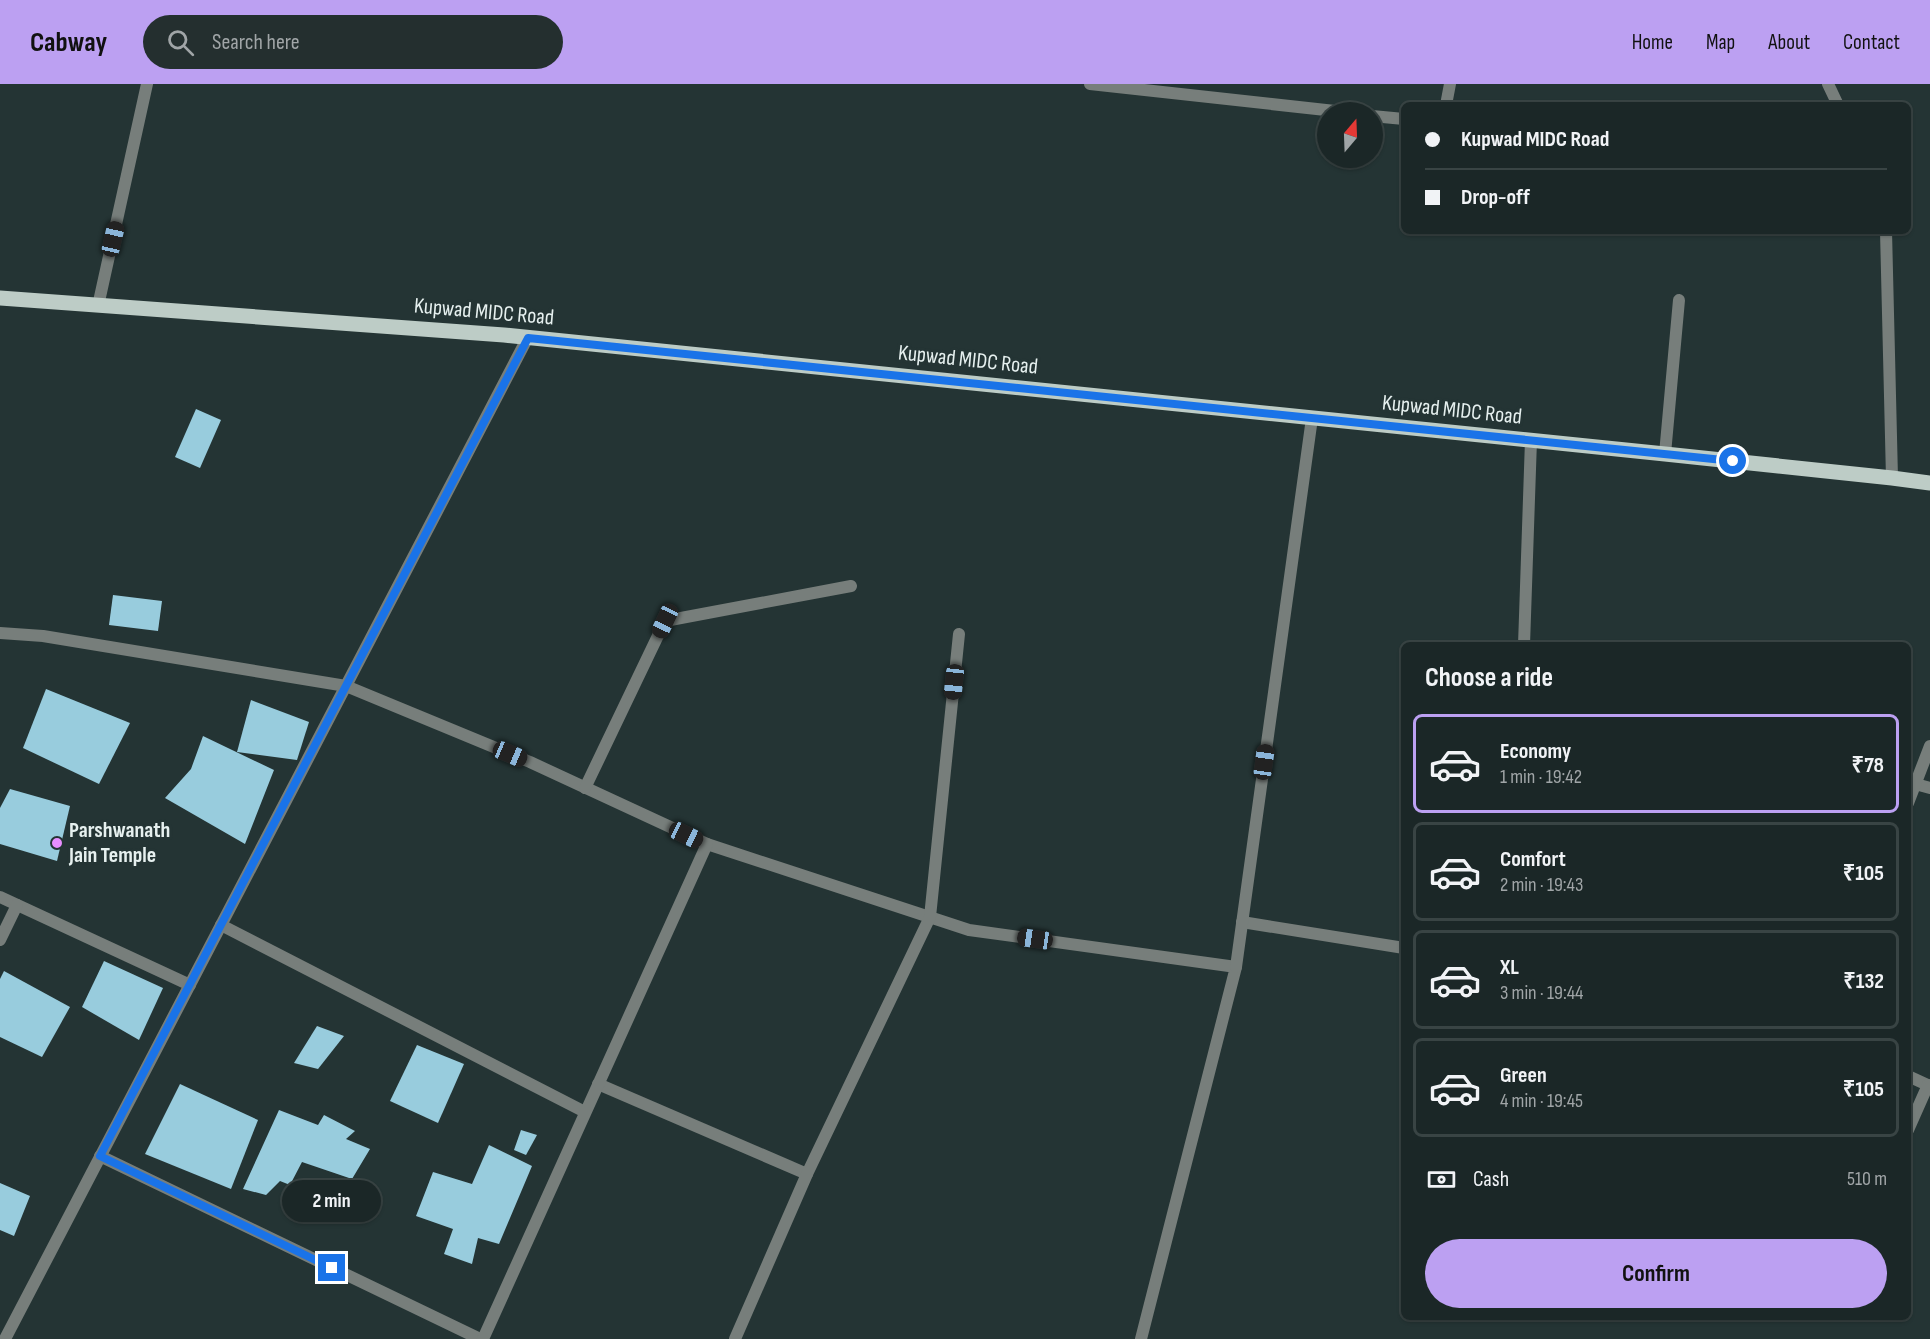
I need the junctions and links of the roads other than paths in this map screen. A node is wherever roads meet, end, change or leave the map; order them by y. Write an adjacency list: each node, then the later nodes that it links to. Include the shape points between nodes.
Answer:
1 (147, 84): 13 (street)
2 (1090, 84): 7 (street)
3 (1450, 84): 5 (street)
4 (1828, 84): 6 (street)
5 (1447, 102)
6 (1837, 102)
7 (1317, 109)
8 (1383, 117): 9 (street)
9 (1401, 119)
10 (1886, 234): 18 (street)
11 (0, 298): 13 (main road, Kupwad MIDC Road)
12 (1679, 300): 17 (street)
13 (98, 306): 14 (main road, Kupwad MIDC Road)
14 (528, 338): 15 (main road, Kupwad MIDC Road); 24 (street)
15 (1312, 418): 16 (main road, Kupwad MIDC Road); 33 (street)
16 (1531, 441): 17 (main road, Kupwad MIDC Road); 23 (street)
17 (1665, 454): 18 (main road, Kupwad MIDC Road)
18 (1892, 478): 19 (main road, Kupwad MIDC Road)
19 (1930, 483)
20 (850, 586): 27 (street, via 665,621)
21 (0, 633): 24 (street, via 43,636)
22 (959, 634): 32 (street)
23 (1524, 642)
24 (346, 686): 27 (street); 34 (street)
25 (1930, 746): 26 (street)
26 (1912, 782): 28 (street)
27 (585, 788): 29 (street)
28 (1930, 788)
29 (706, 844): 32 (street); 40 (street)
30 (0, 897): 31 (street)
31 (17, 905): 35 (street); 38 (street)
32 (930, 917): 37 (street, via 969,930); 45 (street)
33 (1242, 922): 36 (street); 37 (street)
34 (221, 925): 38 (street); 42 (street)
35 (0, 940)
36 (1401, 948)
37 (1236, 967): 49 (street)
38 (190, 986): 44 (street)
39 (1911, 1077): 41 (street)
40 (598, 1084): 42 (street); 45 (street)
41 (1929, 1086): 43 (street)
42 (585, 1112): 47 (street)
43 (1911, 1124)
44 (100, 1156): 46 (street); 47 (street)
45 (807, 1174): 48 (street)
46 (5, 1339)
47 (481, 1339)
48 (735, 1339)
49 (1141, 1339)

